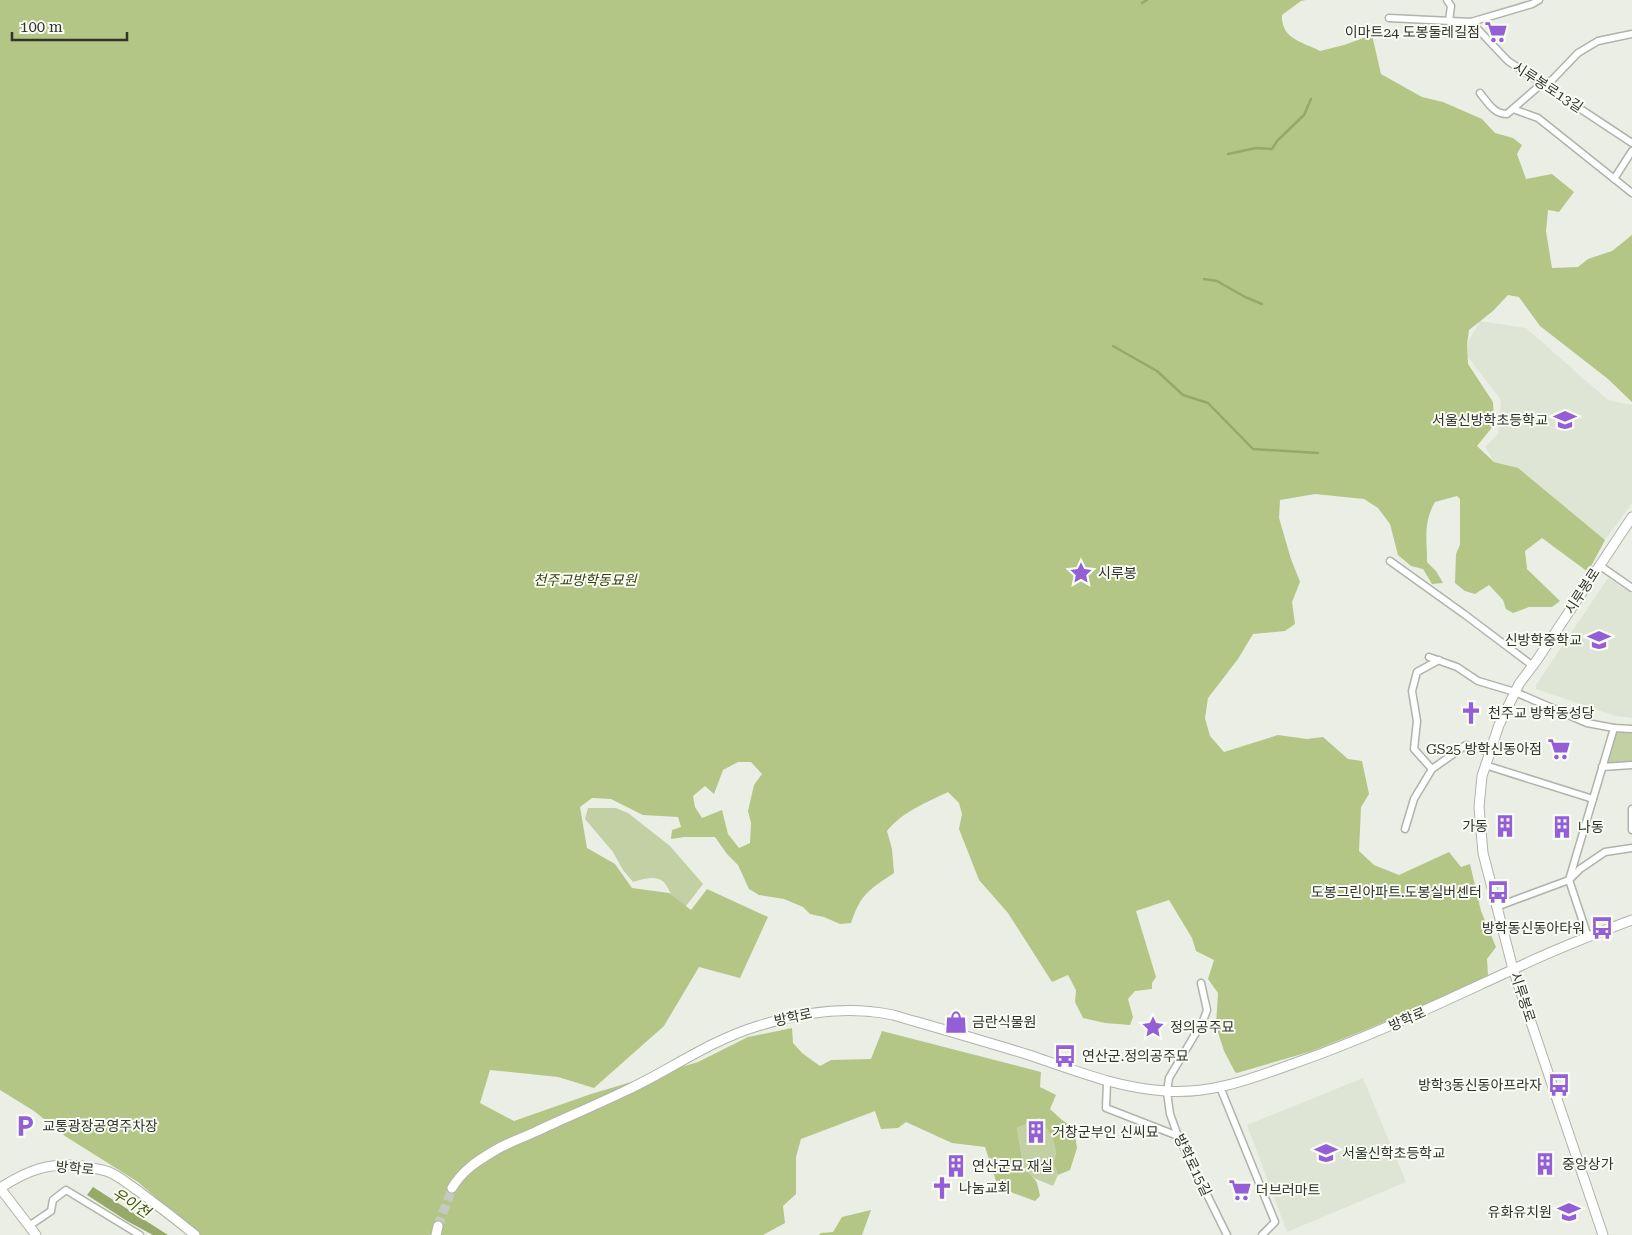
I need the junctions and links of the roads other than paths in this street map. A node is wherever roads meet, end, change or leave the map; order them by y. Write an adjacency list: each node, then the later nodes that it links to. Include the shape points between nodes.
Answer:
1 (1448, 0): 4 (street, via 1451,6)
2 (1539, 0): 5 (street)
3 (1389, 18): 4 (street)
4 (1449, 21): 5 (street)
5 (1471, 22): 7 (street, 시루봉로13길, via 1508,61)
6 (1632, 34): 7 (street, via 1598,41 1578,53)
7 (1544, 84): 9 (street); 10 (street, 시루봉로13길)
8 (1480, 94): 9 (street, via 1495,112 1507,114)
9 (1513, 109): 12 (street, via 1538,118)
10 (1632, 143)
11 (1632, 151): 12 (street)
12 (1614, 179): 13 (street)
13 (1632, 192)
14 (1632, 517): 16 (main road, 시루봉로)
15 (1390, 561): 20 (street)
16 (1599, 565): 17 (street); 20 (main road, 시루봉로)
17 (1632, 588)
18 (1429, 657): 19 (street)
19 (1440, 660): 21 (street, via 1478,681); 28 (street, via 1417,672 1412,691 1417,720 1414,748)
20 (1533, 666): 21 (main road, 시루봉로)
21 (1515, 692): 22 (street, via 1587,723); 24 (main road, 시루봉로)
22 (1614, 728): 23 (street); 27 (street)
23 (1632, 729)
24 (1490, 752): 25 (main road, 시루봉로); 28 (street, via 1466,745)
25 (1485, 765): 29 (street); 35 (main road, 시루봉로, via 1479,807 1483,853)
26 (1632, 765): 27 (street)
27 (1602, 767): 29 (street)
28 (1432, 769): 31 (street, via 1414,799)
29 (1593, 799): 34 (street)
30 (1632, 809): 32 (street)
31 (1405, 828)
32 (1632, 830)
33 (1632, 848): 34 (street, via 1605,852)
34 (1569, 880): 35 (street); 37 (street)
35 (1496, 907): 38 (main road, 시루봉로)
36 (1632, 920): 37 (main road, 방학로)
37 (1588, 936): 38 (main road, 방학로)
38 (1513, 969): 41 (main road, 방학로, via 1356,1040); 52 (main road, 시루봉로)
39 (1201, 983): 42 (street, via 1207,1010 1169,1078)
40 (1108, 1082): 42 (main road, 방학로); 43 (street, via 1106,1108); 45 (main road, 방학로, via 893,1015 854,1010 823,1011 756,1026 711,1045 627,1090 496,1150 463,1173)
41 (1220, 1087): 42 (main road, 방학로); 51 (street, via 1275,1222)
42 (1167, 1092): 43 (street, 방학로15길)
43 (1178, 1136): 50 (street, 방학로15길)
44 (0, 1188): 46 (main road); 49 (main road, 방학로, via 34,1169 50,1165 68,1164 108,1171)
45 (452, 1188)
46 (29, 1226): 47 (main road); 48 (street, via 51,1211 53,1200 66,1190)
47 (36, 1235)
48 (140, 1235)
49 (195, 1235)
50 (1227, 1235)
51 (1262, 1235)
52 (1603, 1235)

